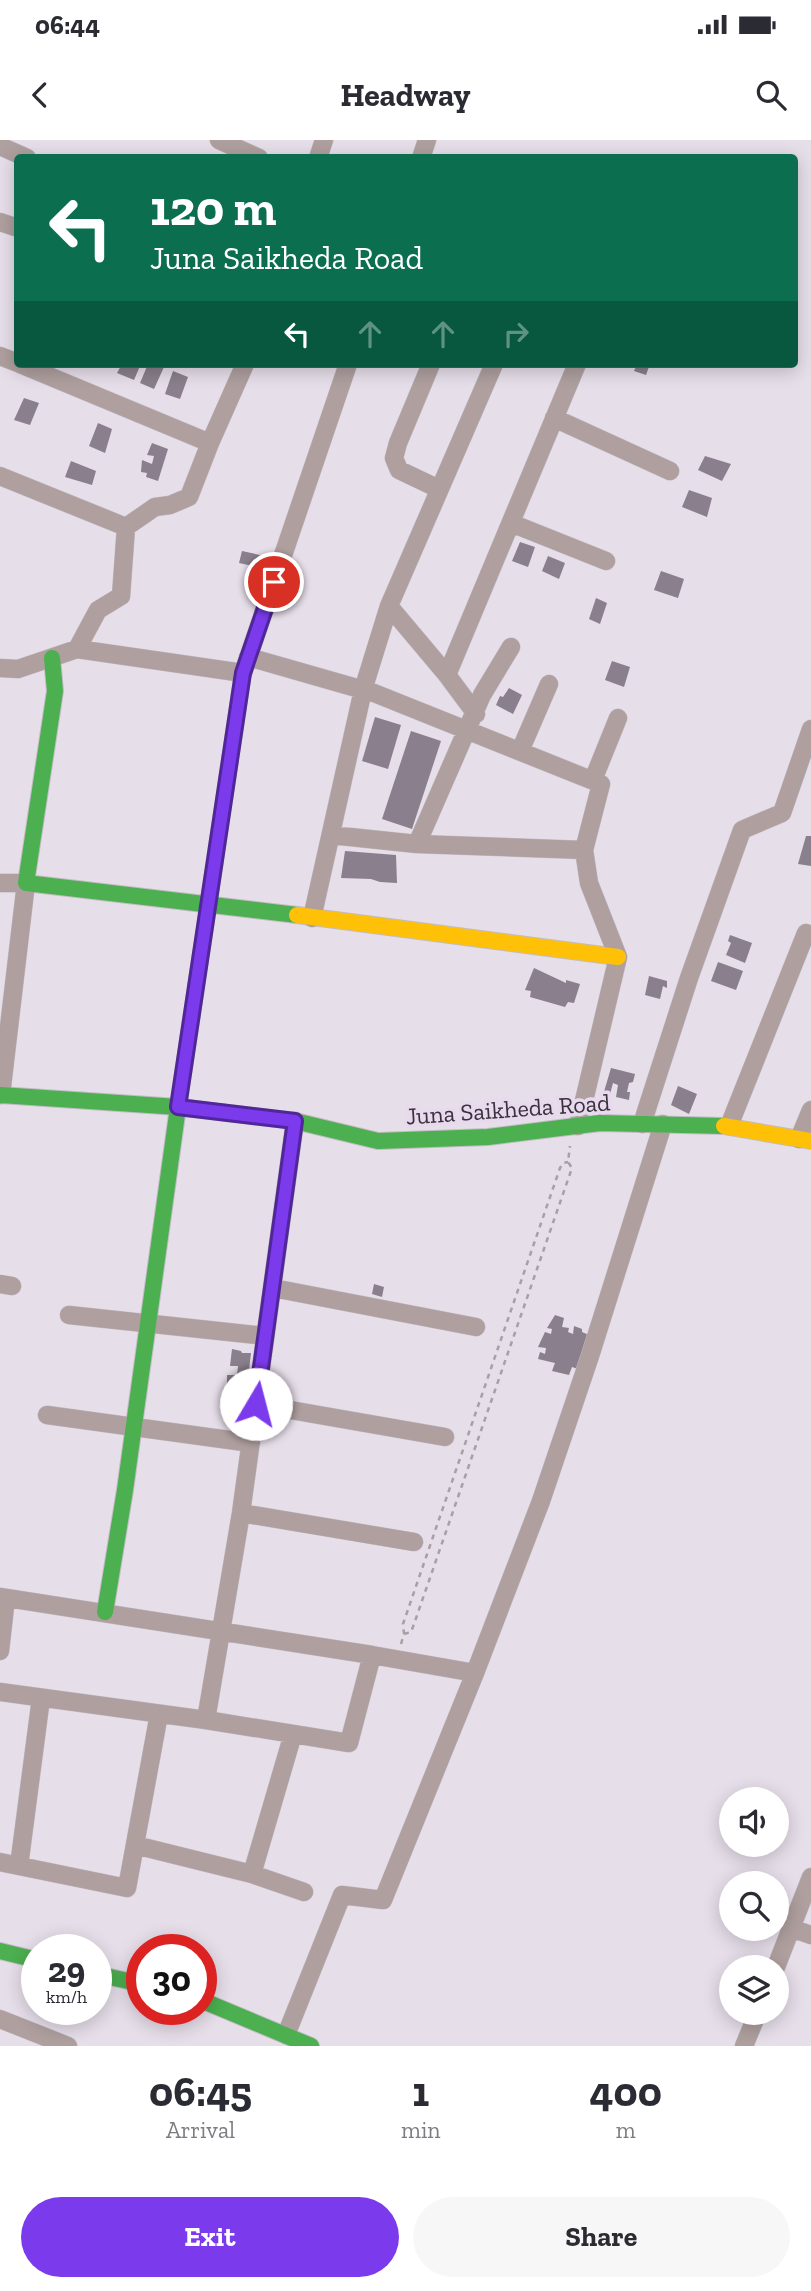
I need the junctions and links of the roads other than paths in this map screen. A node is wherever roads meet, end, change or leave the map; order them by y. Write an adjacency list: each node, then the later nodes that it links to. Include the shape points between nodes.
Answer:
1 (219, 140): 4 (street)
2 (0, 146): 3 (street)
3 (18, 154)
4 (250, 154)
5 (31, 368): 12 (street)
6 (243, 368): 12 (street)
7 (347, 368): 23 (street)
8 (429, 368): 15 (street, via 394,458 399,470)
9 (492, 368): 15 (street)
10 (575, 368): 11 (street)
11 (554, 418): 13 (street); 16 (street)
12 (210, 443): 17 (street, via 189,497 155,507)
13 (670, 471)
14 (0, 476): 17 (street)
15 (439, 489): 19 (street)
16 (511, 523): 18 (street); 25 (street)
17 (126, 527): 21 (street, via 121,596 98,610)
18 (606, 561)
19 (388, 606): 25 (street); 27 (street)
20 (511, 647): 28 (street)
21 (76, 649): 22 (street); 23 (street)
22 (52, 658): 24 (street, via 18,669); 38 (street, via 55,691)
23 (246, 665): 27 (street); 39 (street)
24 (0, 668)
25 (447, 676): 28 (street)
26 (549, 684): 32 (street)
27 (363, 690): 31 (street); 34 (street)
28 (476, 714): 31 (street)
29 (618, 718): 33 (street)
30 (811, 729): 47 (street, via 782,813 742,830)
31 (468, 730): 32 (street); 35 (street)
32 (520, 751): 33 (street)
33 (593, 780): 36 (street, via 601,784)
34 (331, 835): 35 (street); 40 (street)
35 (417, 844): 36 (street)
36 (584, 850): 42 (street, via 589,883)
37 (0, 883): 38 (street)
38 (26, 883): 39 (street); 43 (street)
39 (208, 906): 40 (street); 44 (street)
40 (312, 918): 42 (street)
41 (806, 933): 50 (street)
42 (618, 957): 49 (street)
43 (0, 1095): 44 (street, Juna Saikheda Road)
44 (178, 1107): 46 (street, Juna Saikheda Road); 54 (street)
45 (811, 1110): 51 (street)
46 (295, 1121): 49 (street, Juna Saikheda Road, via 378,1141 488,1137); 52 (street)
47 (642, 1124): 48 (street, Juna Saikheda Road); 49 (street, Juna Saikheda Road)
48 (663, 1124): 50 (street, Juna Saikheda Road); 69 (street, via 541,1501)
49 (575, 1126)
50 (729, 1126): 51 (street, Juna Saikheda Road)
51 (805, 1140)
52 (273, 1288): 55 (street); 56 (street)
53 (69, 1315): 54 (street)
54 (148, 1323): 56 (street); 59 (street)
55 (476, 1327)
56 (265, 1336): 57 (street)
57 (256, 1404): 60 (street); 61 (street)
58 (47, 1415): 59 (street)
59 (134, 1427): 61 (street); 65 (street)
60 (445, 1437)
61 (251, 1443): 62 (street)
62 (241, 1513): 63 (street); 66 (street)
63 (414, 1542)
64 (3, 1598): 65 (street); 67 (street)
65 (104, 1612): 66 (street)
66 (220, 1631): 68 (street); 73 (street)
67 (0, 1651)
68 (372, 1655): 69 (street); 74 (street, via 349,1744)
69 (475, 1673): 89 (street, via 383,1900 342,1895)
70 (0, 1692): 71 (street)
71 (41, 1699): 72 (street); 77 (street)
72 (159, 1714): 73 (street); 75 (street)
73 (206, 1720): 74 (street)
74 (293, 1734): 78 (street)
75 (135, 1845): 77 (street, via 127,1888); 78 (street)
76 (0, 1862): 77 (street)
77 (19, 1866)
78 (252, 1874): 80 (street)
79 (811, 1877): 81 (street)
80 (304, 1892)
81 (791, 1928): 82 (street); 84 (street)
82 (811, 1935)
83 (0, 1951): 85 (street)
84 (781, 1955)
85 (21, 1956)
86 (217, 2007): 89 (street)
87 (0, 2019): 91 (street)
88 (754, 2025): 90 (street)
89 (286, 2035): 92 (street)
90 (747, 2045)
91 (68, 2046)
92 (311, 2046)

